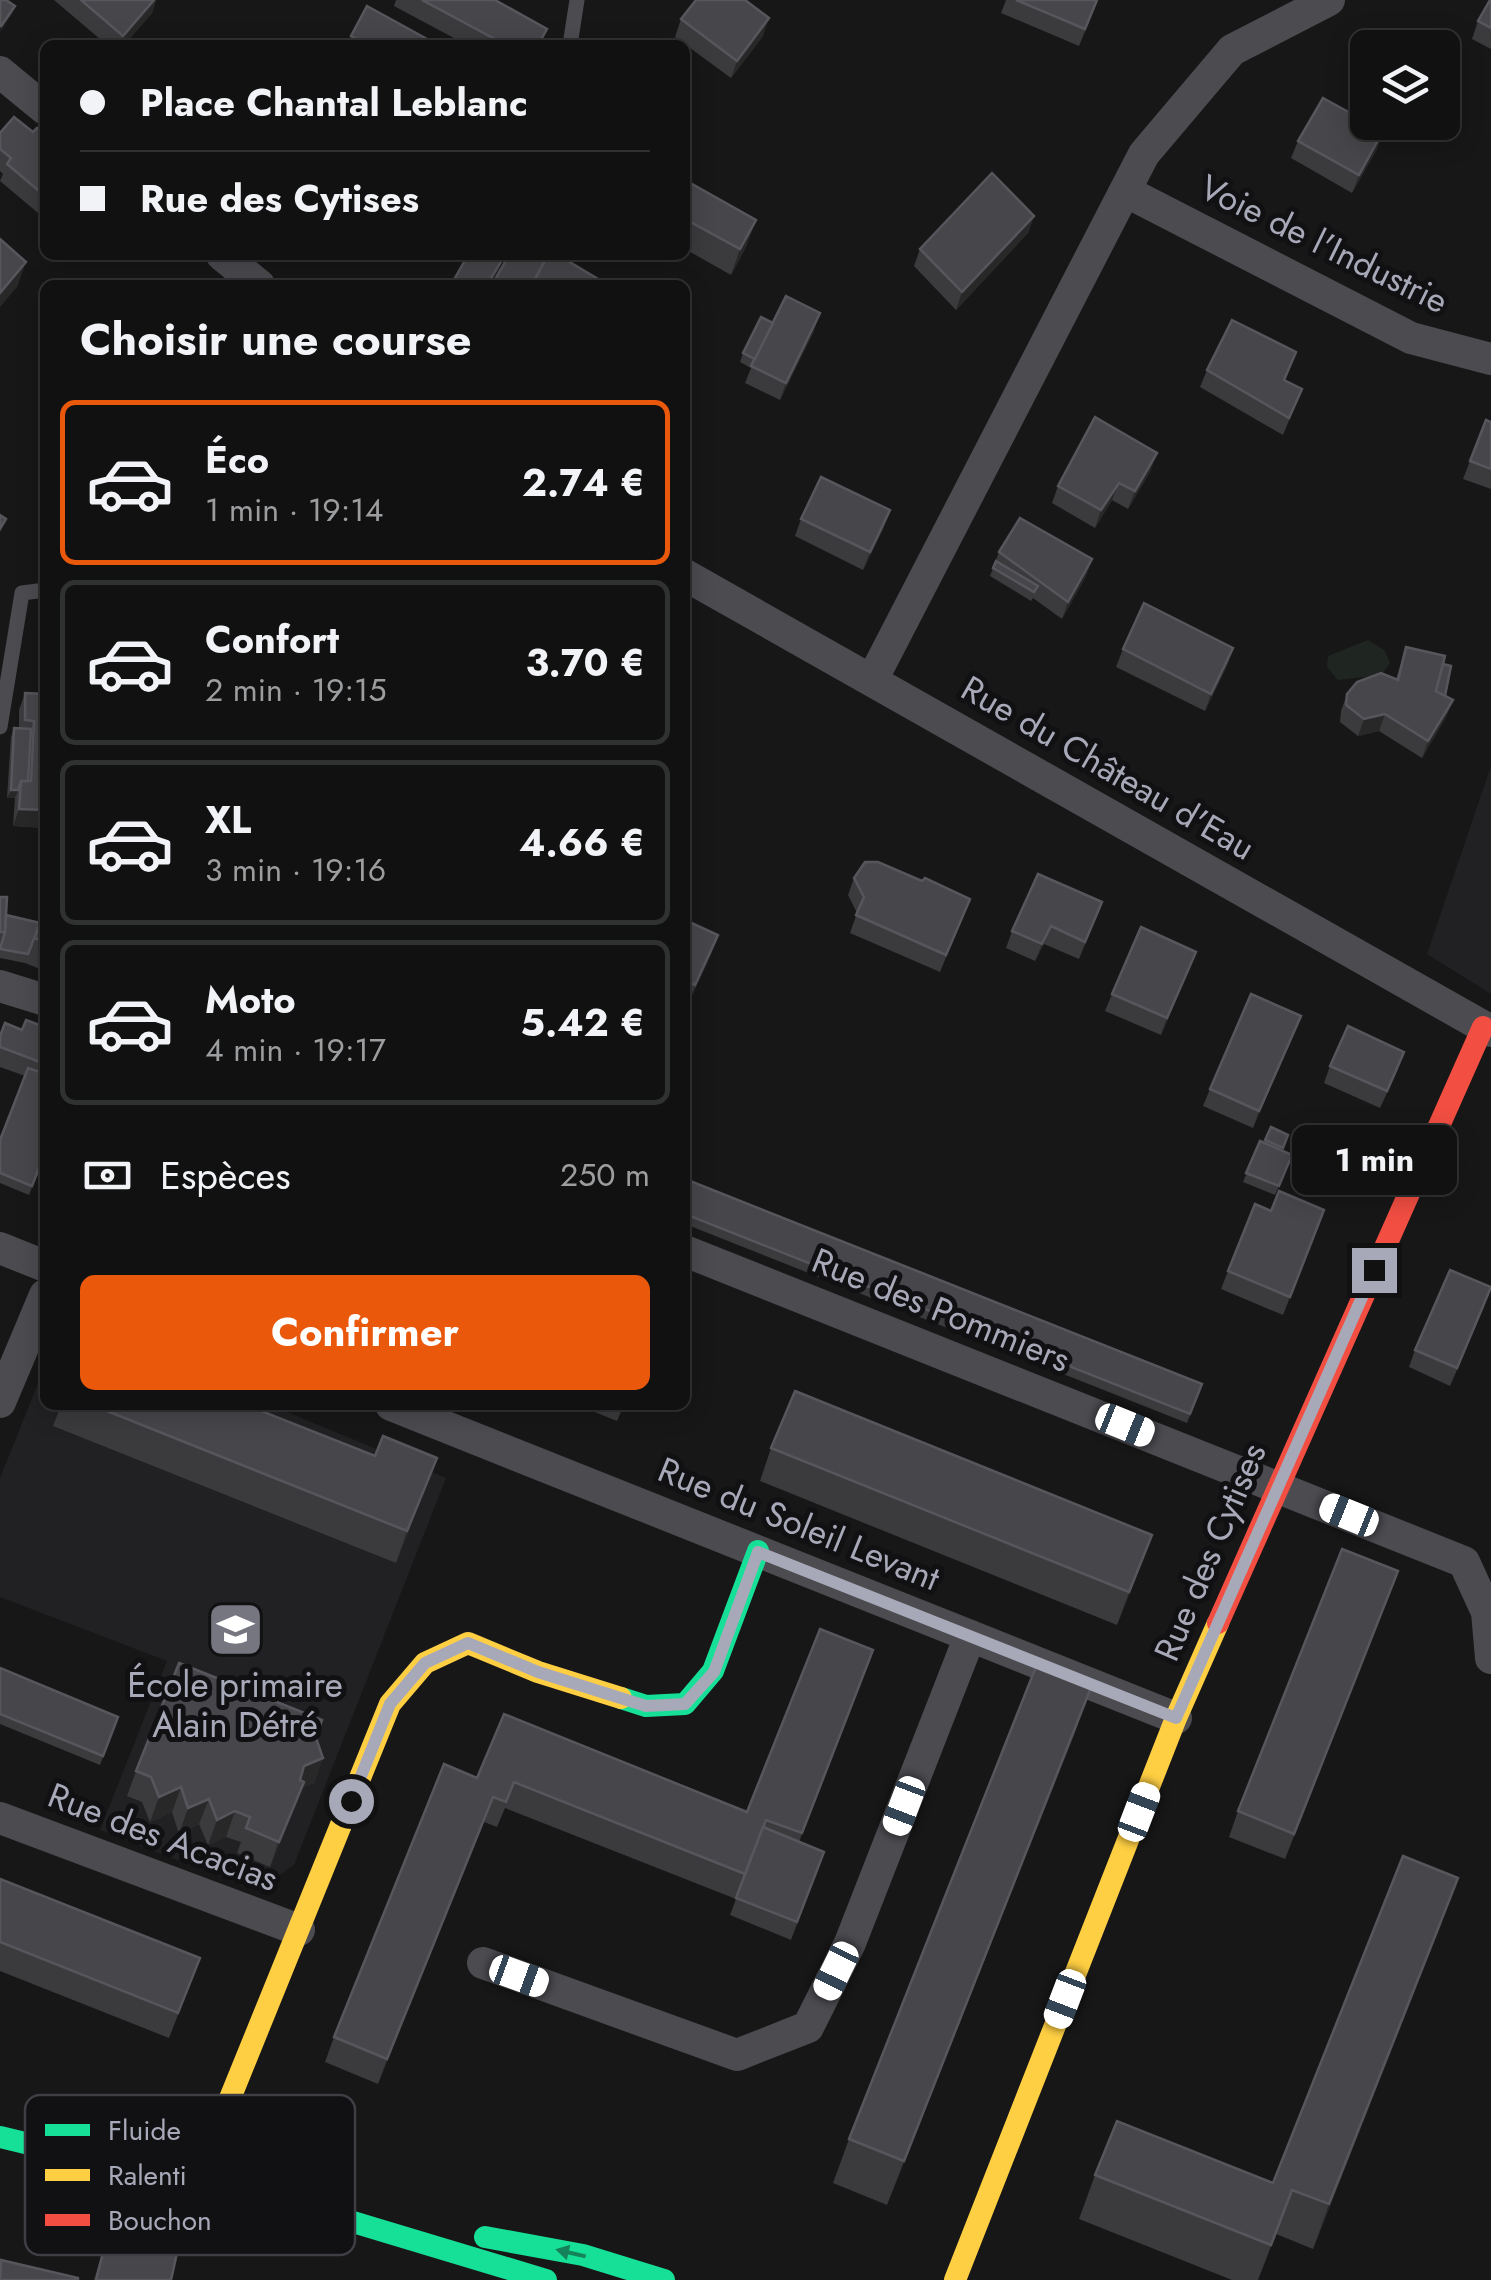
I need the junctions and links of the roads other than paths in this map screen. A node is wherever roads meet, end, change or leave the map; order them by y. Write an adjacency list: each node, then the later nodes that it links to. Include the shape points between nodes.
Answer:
1 (577, 0): 3 (lane)
2 (1330, 0): 6 (street, via 1232,50 1144,154)
3 (571, 40)
4 (0, 72): 5 (street)
5 (40, 105)
6 (1125, 191): 9 (street, Voie de l'Industrie, via 1411,338); 12 (street)
7 (228, 260): 8 (street)
8 (253, 280)
9 (1491, 359)
10 (690, 577): 12 (street, Rue du Château d'Eau)
11 (40, 590): 13 (lane, via 22,592)
12 (872, 680): 16 (street, Rue du Château d'Eau)
13 (0, 728)
14 (0, 986): 15 (street)
15 (40, 998)
16 (1487, 1029): 23 (street, Rue des Cytises)
17 (0, 1248): 19 (street)
18 (690, 1253): 23 (street, Rue des Pommiers)
19 (40, 1264)
20 (40, 1307): 21 (street)
21 (0, 1402)
22 (404, 1410): 24 (street, Rue du Soleil Levant)
23 (1276, 1485): 26 (street, Rue des Pommiers, via 1464,1562 1487,1612); 27 (street, Rue des Cytises)
24 (758, 1552): 25 (street, Rue du Soleil Levant); 29 (street, via 714,1672 685,1704 646,1706 468,1643 425,1663 390,1704)
25 (970, 1636): 27 (street, Rue du Soleil Levant); 30 (street, via 850,1943 808,2027 737,2054)
26 (1491, 1658)
27 (1176, 1718): 38 (street, Rue des Cytises)
28 (0, 1818): 29 (street, Rue des Acacias)
29 (299, 1930): 31 (street)
30 (484, 1963)
31 (231, 2095)
32 (0, 2137): 33 (street)
33 (25, 2143)
34 (355, 2222): 36 (street)
35 (355, 2222): 37 (street, one-way to 35, via 543,2246)
36 (540, 2279)
37 (664, 2280)
38 (954, 2280)

